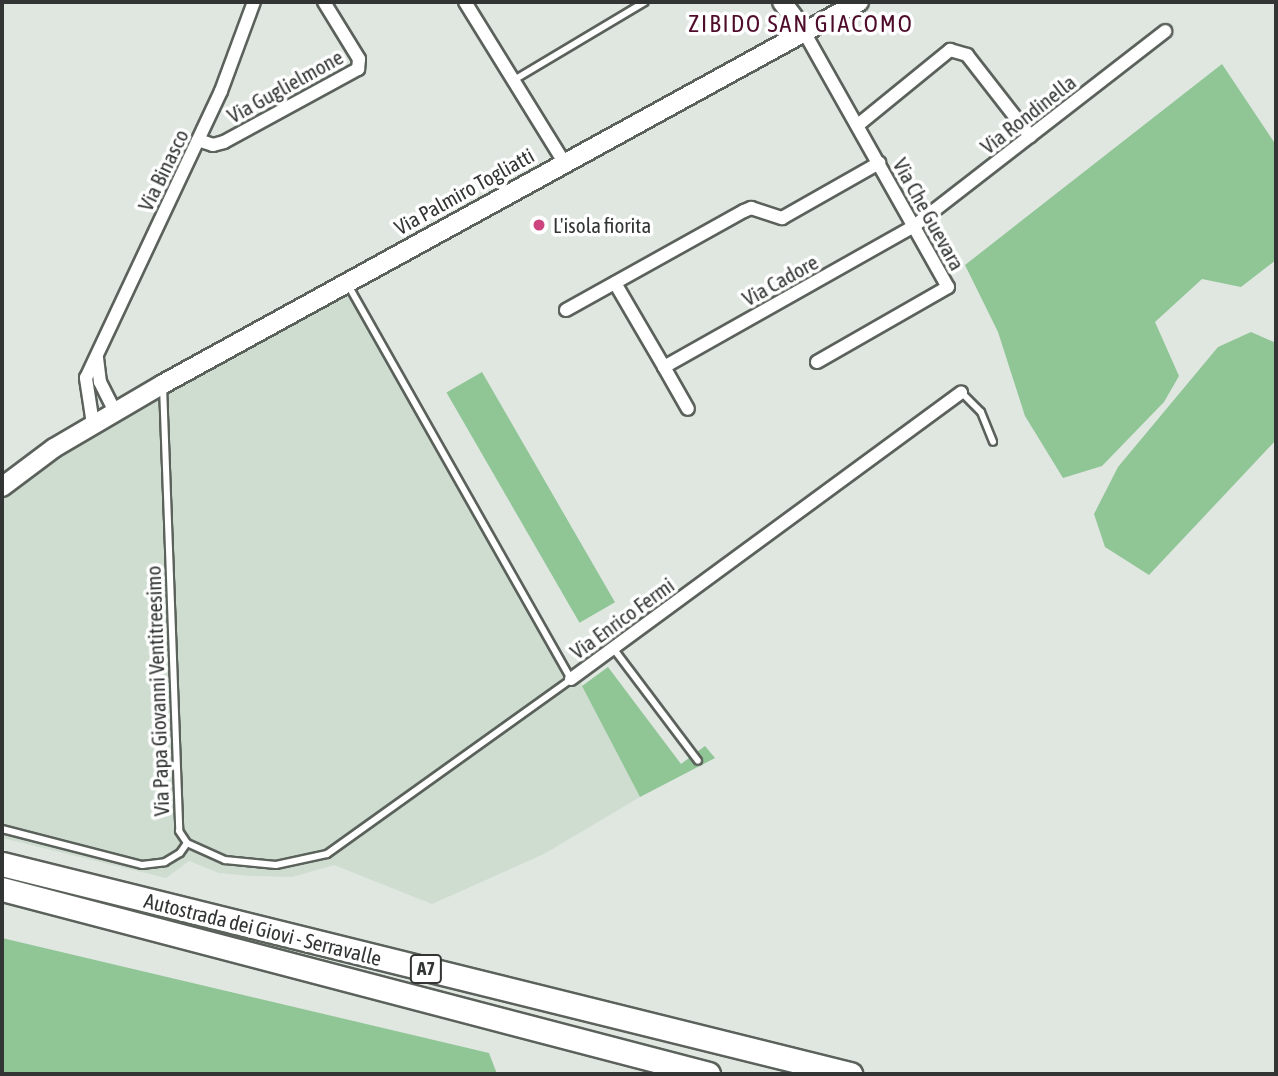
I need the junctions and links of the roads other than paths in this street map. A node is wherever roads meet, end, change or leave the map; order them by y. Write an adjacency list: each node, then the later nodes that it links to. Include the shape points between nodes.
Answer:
1 (254, 2): 12 (street, Via Binasco)
2 (324, 2): 12 (street, Via Guglielmone, via 359,59 358,69 224,142)
3 (465, 2): 9 (street)
4 (645, 2): 9 (lane)
5 (782, 2): 7 (street)
6 (859, 2): 7 (street, Via Palmiro Togliatti)
7 (803, 30): 10 (street, Via Che Guevara); 13 (street, Via Palmiro Togliatti)
8 (1165, 31): 11 (street, Via Rondinella)
9 (514, 80): 13 (street)
10 (858, 125): 11 (street, via 950,50 967,55); 14 (street, Via Che Guevara)
11 (1030, 136): 15 (street, Via Rondinella)
12 (198, 140): 19 (street, Via Binasco)
13 (564, 162): 16 (street, Via Palmiro Togliatti)
14 (879, 163): 15 (street, Via Che Guevara); 17 (street, via 782,218 751,208 744,211)
15 (914, 226): 20 (street, Via Che Guevara, via 948,288); 21 (street, Via Cadore)
16 (347, 282): 22 (street, Via Palmiro Togliatti); 30 (lane, Via Enrico Fermi)
17 (615, 283): 18 (street); 21 (street)
18 (566, 310)
19 (97, 351): 25 (street, via 97,372); 26 (street, Via Binasco, via 85,394)
20 (817, 362)
21 (664, 367): 24 (street)
22 (163, 384): 25 (street, Via Palmiro Togliatti); 33 (lane, Via Papa Giovanni Ventitreesimo, via 178,824)
23 (961, 392): 27 (lane, via 981,412); 29 (street, Via Enrico Fermi)
24 (688, 408)
25 (115, 411): 26 (street, Via Palmiro Togliatti)
26 (93, 424): 28 (street, Via Palmiro Togliatti)
27 (993, 442)
28 (2, 487)
29 (613, 648): 30 (street, Via Enrico Fermi); 31 (lane)
30 (571, 679): 33 (lane, Via Papa Giovanni Ventitreesimo, via 389,814 327,854 276,865 248,864 225,860)
31 (698, 761)
32 (2, 829): 33 (lane, via 142,865 165,862)
33 (187, 843)
34 (2, 864): 37 (highway, Autostrada dei Giovi - Serravalle / A7)
35 (2, 889): 36 (highway, Autostrada dei Giovi - Serravalle / A7)
36 (708, 1074)
37 (850, 1074)

